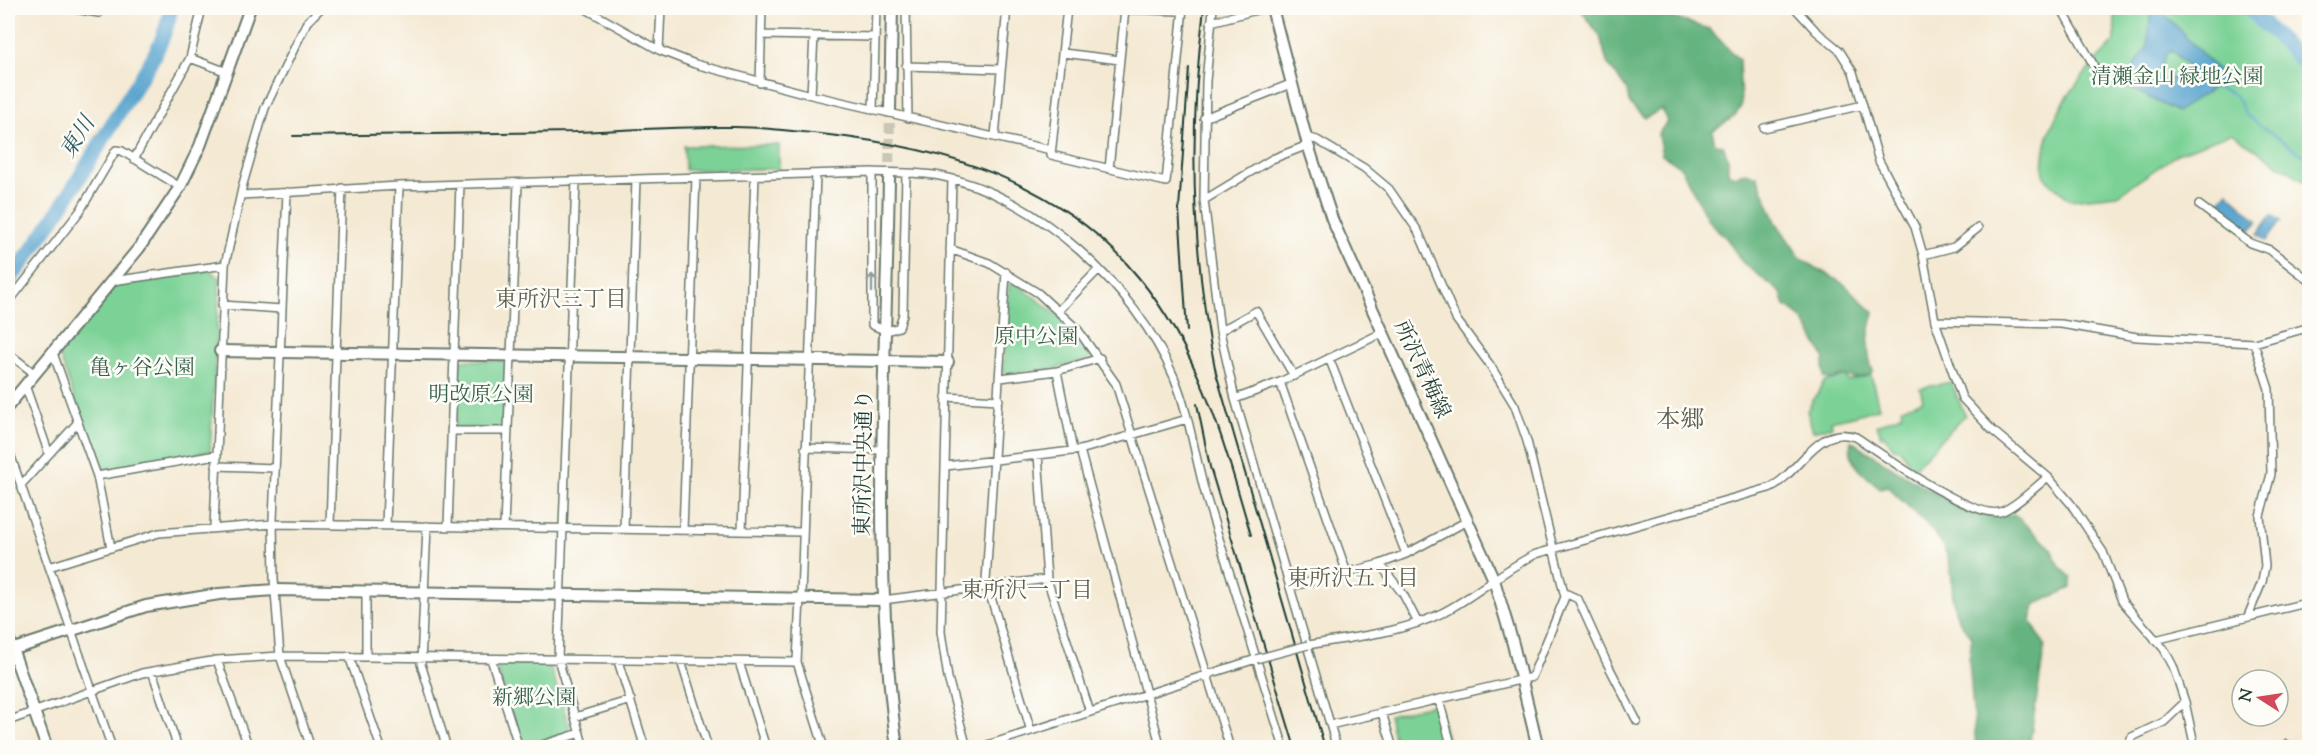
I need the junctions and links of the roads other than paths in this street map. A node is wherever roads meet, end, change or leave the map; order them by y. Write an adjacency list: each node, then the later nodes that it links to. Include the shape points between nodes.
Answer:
1 (69, 8): 22 (street)
2 (202, 8): 29 (street)
3 (250, 8): 34 (street)
4 (321, 8): 64 (street, via 307,22 265,108)
5 (584, 8): 27 (street)
6 (662, 8): 27 (street)
7 (747, 8): 8 (street)
8 (762, 8): 24 (street)
9 (876, 8): 26 (street)
10 (892, 8): 40 (street)
11 (906, 8): 32 (street)
12 (1007, 8): 33 (street)
13 (1067, 8): 28 (street)
14 (1082, 8): 20 (street)
15 (1213, 8): 23 (street)
16 (1264, 8): 23 (street)
17 (1272, 8): 36 (street, 所沢青梅線)
18 (1795, 8): 38 (street, via 1848,61)
19 (2061, 8): 31 (street)
20 (1125, 9): 21 (street); 30 (street)
21 (1182, 9): 48 (street, via 1166,182)
22 (99, 13)
23 (1211, 22): 42 (street)
24 (761, 35): 25 (street); 35 (street)
25 (814, 36): 26 (street); 37 (street)
26 (875, 37): 39 (street)
27 (659, 50): 35 (street)
28 (1063, 52): 30 (street); 46 (street)
29 (190, 58): 34 (street); 47 (street)
30 (1120, 60): 48 (street)
31 (2093, 64)
32 (906, 66): 33 (street); 41 (street)
33 (1001, 69): 44 (street)
34 (227, 72): 61 (street, via 200,146)
35 (760, 83): 37 (street)
36 (1293, 83): 42 (street); 45 (street, 所沢青梅線)
37 (811, 95): 39 (street)
38 (1863, 105): 43 (street); 69 (street, via 1879,161 1915,227)
39 (873, 110): 41 (street)
40 (890, 110)
41 (908, 118): 44 (street)
42 (1204, 118): 65 (street)
43 (1764, 128)
44 (995, 136): 46 (street)
45 (1307, 141): 65 (street); 83 (street, 所沢青梅線, via 1332,219); 145 (street, via 1317,140 1364,168 1389,189 1418,231 1456,319 1515,406)
46 (1051, 150): 48 (street, via 1051,155)
47 (134, 159): 61 (street); 75 (street, via 116,150 80,211)
48 (1109, 168)
49 (872, 172): 50 (street); 51 (street); 81 (street, one-way to 49, via 872,325)
50 (906, 173): 56 (street); 81 (street, via 903,314 899,327)
51 (816, 174): 52 (street); 99 (street)
52 (755, 176): 53 (street); 98 (street)
53 (696, 177): 55 (street); 96 (street)
54 (889, 178): 81 (street, 東所沢中央通り)
55 (636, 179): 57 (street); 94 (street)
56 (952, 179): 68 (street); 71 (street, via 979,187 1025,211)
57 (576, 181): 58 (street); 93 (street)
58 (518, 183): 59 (street); 92 (street)
59 (460, 184): 60 (street); 91 (street)
60 (399, 186): 62 (street); 90 (street)
61 (180, 187): 73 (street)
62 (342, 188): 63 (street); 89 (street)
63 (287, 192): 64 (street); 77 (street)
64 (241, 195): 70 (street)
65 (1204, 200): 82 (street)
66 (2199, 204): 74 (street)
67 (1978, 228): 69 (street, via 1954,247)
68 (950, 249): 72 (street); 101 (street)
69 (1923, 255): 79 (street)
70 (225, 265): 73 (street); 76 (street)
71 (1099, 269): 78 (street); 112 (street, via 1152,333 1175,379)
72 (1006, 272): 78 (street); 105 (street)
73 (111, 281): 88 (street)
74 (2310, 281)
75 (8, 303)
76 (222, 305): 77 (street); 85 (street)
77 (282, 309): 87 (street)
78 (1059, 310): 95 (street)
79 (1935, 321): 84 (street, via 2061,324 2137,337); 129 (street, via 1967,406)
80 (2310, 327): 84 (street)
81 (887, 331): 100 (street, 東所沢中央通り)
82 (1220, 331): 104 (street, via 1256,311); 109 (street)
83 (1382, 333): 97 (street); 131 (street, 所沢青梅線)
84 (2254, 343): 163 (street, via 2269,388 2271,474 2260,516 2264,574)
85 (220, 351): 87 (street); 122 (street)
86 (8, 352): 103 (street)
87 (280, 352): 89 (street); 127 (street)
88 (53, 353): 103 (street); 113 (street)
89 (336, 354): 90 (street); 133 (street)
90 (393, 354): 91 (street); 134 (street)
91 (454, 355): 92 (street); 114 (street)
92 (511, 356): 93 (street); 115 (street)
93 (570, 356): 94 (street); 139 (street)
94 (631, 357): 96 (street); 140 (street)
95 (1100, 357): 102 (street); 116 (street, via 1116,384)
96 (689, 358): 98 (street); 141 (street)
97 (1329, 358): 104 (street); 146 (street)
98 (748, 359): 99 (street); 142 (street)
99 (808, 360): 100 (street); 118 (street)
100 (886, 361): 101 (street); 119 (street, 東所沢中央通り)
101 (948, 362): 108 (street)
102 (1058, 370): 105 (street); 120 (street)
103 (35, 374): 107 (street)
104 (1294, 376): 106 (street)
105 (1000, 378): 110 (street)
106 (1280, 382): 109 (street); 149 (street)
107 (25, 385): 111 (street); 121 (street)
108 (946, 397): 110 (street); 126 (street)
109 (1235, 399): 153 (street)
110 (999, 400): 124 (street)
111 (8, 406)
112 (1187, 419): 116 (street); 176 (street, via 1205,492)
113 (78, 422): 121 (street); 128 (street)
114 (451, 430): 115 (street); 136 (street)
115 (507, 431): 137 (street)
116 (1134, 435): 120 (street); 183 (street)
117 (8, 448): 130 (street)
118 (805, 448): 119 (street); 143 (street)
119 (884, 450): 161 (street, 東所沢中央通り)
120 (1076, 451): 123 (street); 186 (street)
121 (49, 454): 130 (street)
122 (216, 454): 125 (street); 128 (street)
123 (1038, 455): 124 (street); 150 (street)
124 (995, 460): 126 (street); 152 (street)
125 (216, 466): 127 (street); 138 (street)
126 (946, 466): 157 (street)
127 (275, 468): 132 (street)
128 (97, 476): 144 (street)
129 (2048, 477): 145 (street, via 2003,511 1989,512 1930,487 1856,437 1839,433 1827,437 1780,483 1769,488); 167 (street, via 2103,552 2122,601)
130 (21, 485): 148 (street)
131 (1469, 520): 146 (street); 151 (street, 所沢青梅線)
132 (273, 524): 133 (street); 138 (street); 154 (street)
133 (330, 524): 134 (street)
134 (386, 525): 135 (street)
135 (427, 526): 136 (street); 156 (street)
136 (448, 527): 137 (street)
137 (504, 527): 139 (street)
138 (214, 528): 144 (street, via 159,533)
139 (562, 528): 140 (street); 159 (street)
140 (624, 529): 141 (street)
141 (683, 530): 142 (street)
142 (742, 530): 143 (street)
143 (803, 532): 160 (street)
144 (111, 548): 148 (street)
145 (1553, 550): 151 (street, via 1526,559); 158 (street)
146 (1406, 554): 147 (street)
147 (1380, 564): 149 (street); 164 (street, via 1403,594)
148 (49, 567): 165 (street)
149 (1347, 573): 153 (street)
150 (1047, 579): 152 (street); 191 (street)
151 (1494, 580): 164 (street, via 1470,598); 184 (street, 所沢青梅線)
152 (987, 586): 157 (street); 197 (street)
153 (1290, 587): 168 (street)
154 (275, 590): 155 (street); 165 (street, via 146,606); 170 (street)
155 (366, 592): 156 (street); 172 (street)
156 (425, 592): 159 (street); 173 (street)
157 (941, 592): 161 (street); 214 (street, via 944,658)
158 (1565, 592): 184 (street, via 1535,674); 195 (street, via 1578,599)
159 (560, 595): 160 (street); 175 (street)
160 (800, 597): 161 (street); 181 (street)
161 (883, 600): 213 (street, 東所沢中央通り)
162 (2310, 602): 163 (street)
163 (2248, 616): 167 (street)
164 (1418, 623): 168 (street)
165 (70, 629): 169 (street); 185 (street)
166 (8, 637): 169 (street)
167 (2155, 640): 189 (street, via 2173,666)
168 (1308, 645): 176 (street, bridge); 196 (street)
169 (10, 650): 190 (street)
170 (280, 656): 171 (street); 177 (street); 203 (street)
171 (349, 656): 172 (street); 204 (street)
172 (366, 657): 173 (street)
173 (422, 658): 174 (street); 205 (street)
174 (491, 658): 175 (street); 206 (street)
175 (558, 659): 178 (street); 193 (street)
176 (1257, 659): 183 (street); 218 (street)
177 (217, 660): 182 (street); 202 (street)
178 (618, 661): 179 (street); 187 (street)
179 (681, 661): 180 (street); 210 (street)
180 (739, 662): 181 (street); 211 (street)
181 (797, 662): 212 (street)
182 (152, 671): 185 (street); 201 (street)
183 (1208, 675): 186 (street); 217 (street)
184 (1522, 680): 188 (street); 222 (street, 所沢青梅線)
185 (92, 691): 190 (street); 200 (street)
186 (1145, 695): 191 (street); 216 (street)
187 (631, 700): 193 (street); 209 (street)
188 (1439, 700): 192 (street); 221 (street)
189 (2185, 702): 223 (street, via 2164,722 2132,737); 224 (street)
190 (34, 711): 194 (street); 199 (street)
191 (1090, 712): 197 (street)
192 (1382, 713): 196 (street); 220 (street)
193 (575, 717): 198 (street)
194 (8, 721)
195 (1637, 721)
196 (1330, 725): 219 (street)
197 (1031, 731): 215 (street)
198 (580, 733): 207 (street); 208 (street)
199 (46, 747)
200 (112, 747)
201 (178, 747)
202 (249, 747)
203 (311, 747)
204 (381, 747)
205 (447, 747)
206 (519, 747)
207 (533, 747)
208 (584, 747)
209 (645, 747)
210 (708, 747)
211 (766, 747)
212 (824, 747)
213 (897, 747)
214 (967, 747)
215 (978, 747)
216 (1161, 747)
217 (1230, 747)
218 (1284, 747)
219 (1337, 747)
220 (1393, 747)
221 (1452, 747)
222 (1538, 747)
223 (2126, 747)
224 (2195, 747)

